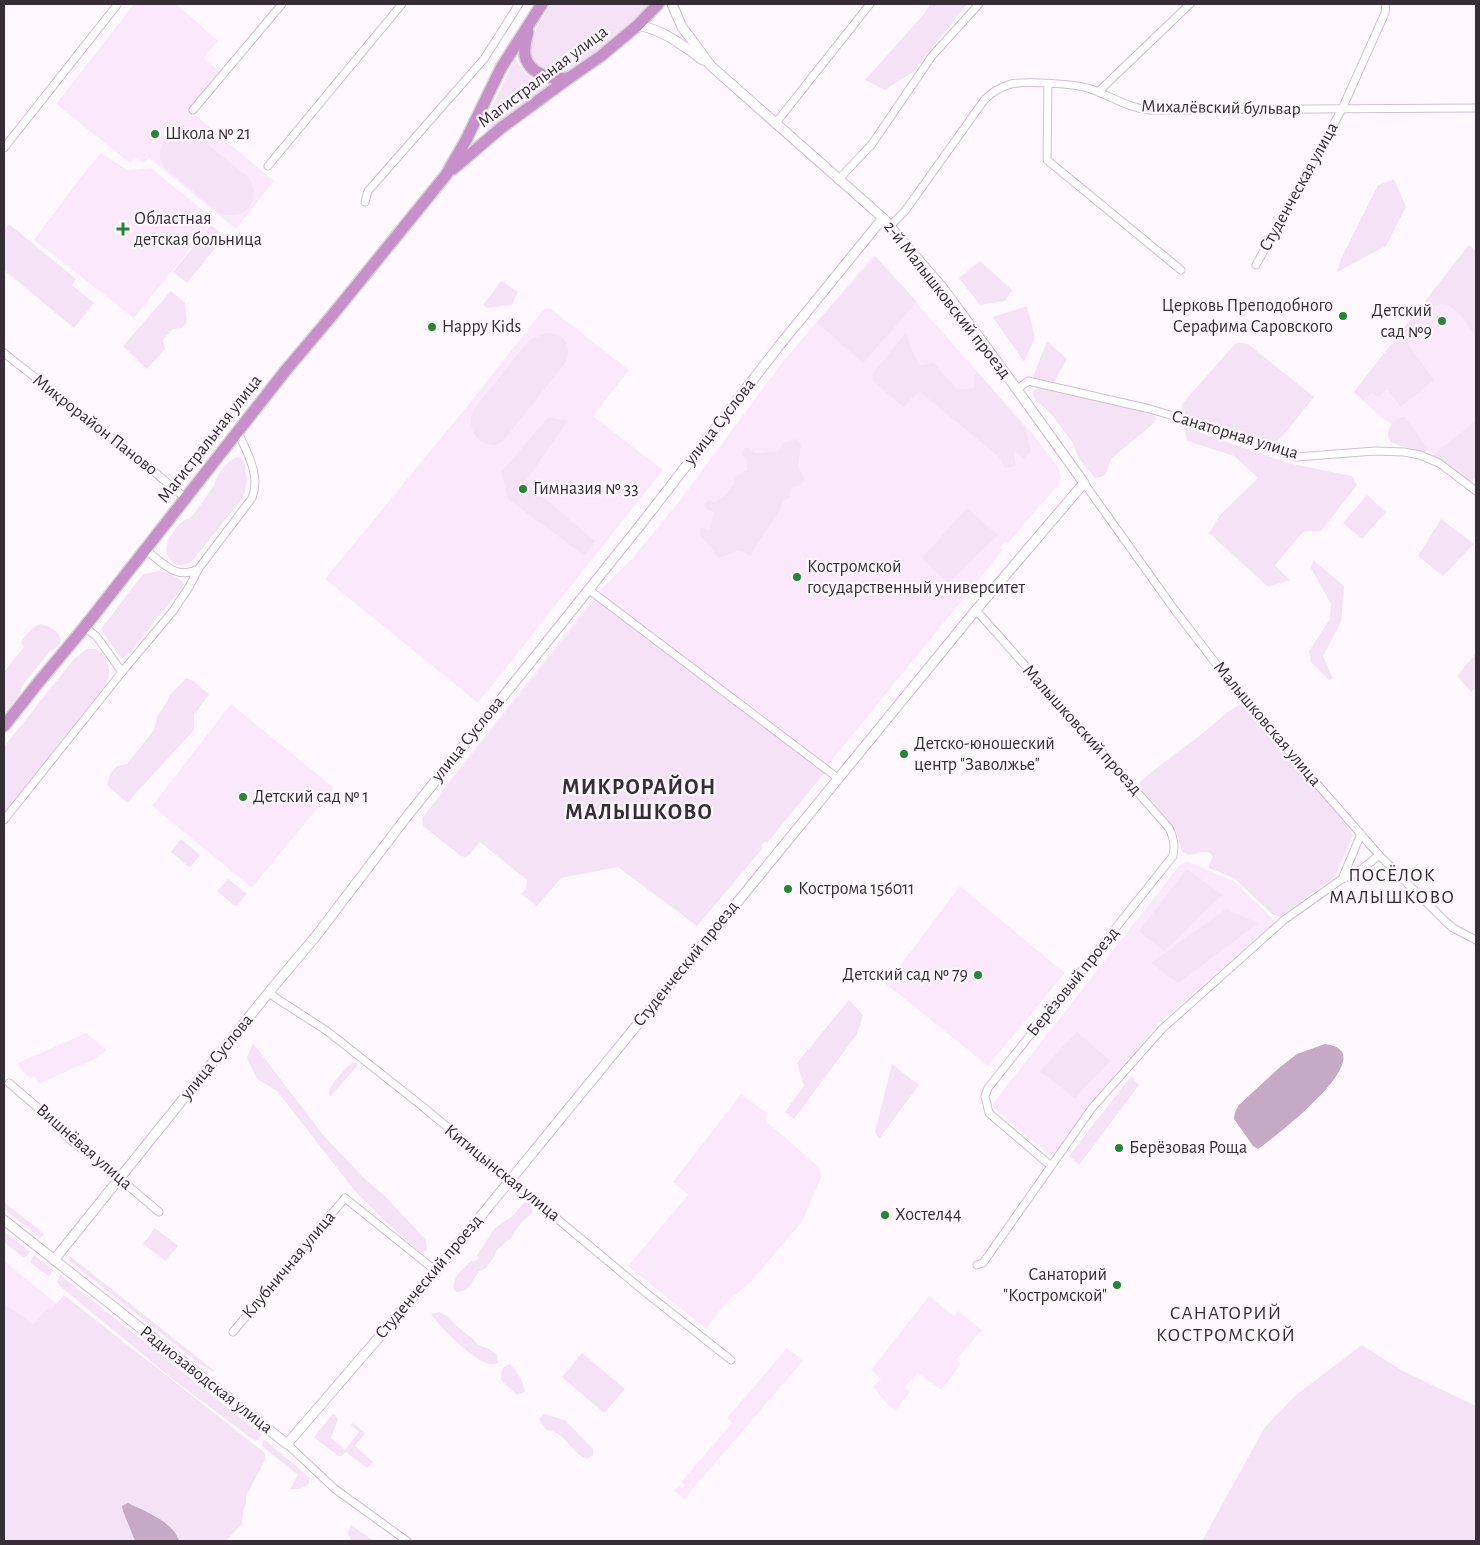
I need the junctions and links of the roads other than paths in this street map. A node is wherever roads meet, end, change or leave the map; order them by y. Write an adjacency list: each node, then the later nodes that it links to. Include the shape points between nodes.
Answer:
1 (282, 4): 20 (street)
2 (402, 4): 23 (street)
3 (519, 4): 26 (street, via 484,58 368,191)
4 (542, 4): 12 (highway, Магистральная улица)
5 (658, 4): 13 (highway, Магистральная улица)
6 (672, 4): 14 (street, 2-й Малышковский проезд, via 682,27)
7 (870, 4): 21 (street)
8 (979, 4): 25 (street, via 932,56 872,144)
9 (1190, 4): 17 (street)
10 (1386, 4): 19 (street, Студенческая улица, via 1385,13)
11 (117, 6): 22 (street)
12 (530, 24): 15 (highway, via 525,56 531,67 558,80); 24 (highway, Магистральная улица, via 501,68)
13 (638, 25): 14 (street, via 666,34); 15 (highway, Магистральная улица)
14 (711, 66): 21 (street, 2-й Малышковский проезд)
15 (569, 78): 24 (highway, Магистральная улица, via 501,128)
16 (1048, 84): 17 (street, Михалёвский бульвар); 28 (street, Михалёвский бульвар, via 1008,84 985,99 905,211); 30 (street, via 1047,160)
17 (1098, 92): 19 (street, Михалёвский бульвар, via 1128,106 1150,110)
18 (1476, 108): 19 (street, Михалёвский бульвар)
19 (1342, 109): 29 (street, Студенческая улица)
20 (193, 110)
21 (775, 124): 25 (street, 2-й Малышковский проезд)
22 (4, 148)
23 (268, 166)
24 (446, 175): 33 (highway, Магистральная улица)
25 (838, 180): 27 (street, 2-й Малышковский проезд)
26 (365, 202)
27 (883, 218): 28 (street, 2-й Малышковский проезд); 39 (street, улица Суслова)
28 (890, 226): 32 (street, 2-й Малышковский проезд, via 939,284)
29 (1256, 265)
30 (1181, 270)
31 (4, 353): 36 (street, Микрорайон Паново)
32 (1018, 390): 34 (street, 2-й Малышковский проезд); 35 (street, Санаторная улица, via 1028,381 1150,409 1296,457 1375,451 1420,455 1439,463)
33 (238, 432): 36 (highway, Магистральная улица); 38 (street, via 256,478 256,488 252,498)
34 (1084, 483): 40 (street, Студенческий проезд); 46 (street, Малышковская улица, via 1243,699)
35 (1476, 491)
36 (185, 498): 37 (highway, Магистральная улица)
37 (145, 549): 38 (street, via 181,573); 41 (highway, Магистральная улица)
38 (199, 568): 42 (street, via 173,610)
39 (588, 589): 44 (street); 51 (street, улица Суслова)
40 (976, 610): 44 (street, Студенческий проезд); 48 (street, Малышковский проезд, via 1169,828 1174,838)
41 (85, 627): 42 (street, via 97,636); 43 (highway, Магистральная улица)
42 (122, 672): 45 (street)
43 (4, 726)
44 (839, 779): 55 (street, Студенческий проезд)
45 (4, 820)
46 (1361, 834): 47 (street, Малышковская улица); 49 (street)
47 (1379, 855): 49 (street); 50 (street, Малышковская улица, via 1445,921)
48 (1173, 856): 53 (street, Берёзовый проезд, via 988,1088 985,1096 989,1113)
49 (1342, 879): 53 (street, via 1284,920 1162,1029 1092,1108)
50 (1476, 940)
51 (269, 992): 54 (street, улица Суслова); 55 (street, Китицынская улица, via 327,1031)
52 (9, 1083): 54 (street, Вишнёвая улица, via 69,1139)
53 (1051, 1166): 59 (street, via 983,1263)
54 (119, 1178): 56 (street, Вишнёвая улица); 58 (street, улица Суслова)
55 (510, 1180): 60 (street, Студенческий проезд); 62 (street, Китицынская улица)
56 (160, 1212)
57 (4, 1220): 58 (street, Радиозаводская улица)
58 (54, 1260): 63 (street, Радиозаводская улица)
59 (977, 1265)
60 (436, 1271): 61 (street, Клубничная улица, via 345,1198); 63 (street, Студенческий проезд)
61 (233, 1332)
62 (731, 1360)
63 (287, 1444): 64 (street, Радиозаводская улица, via 336,1489)
64 (407, 1541)

